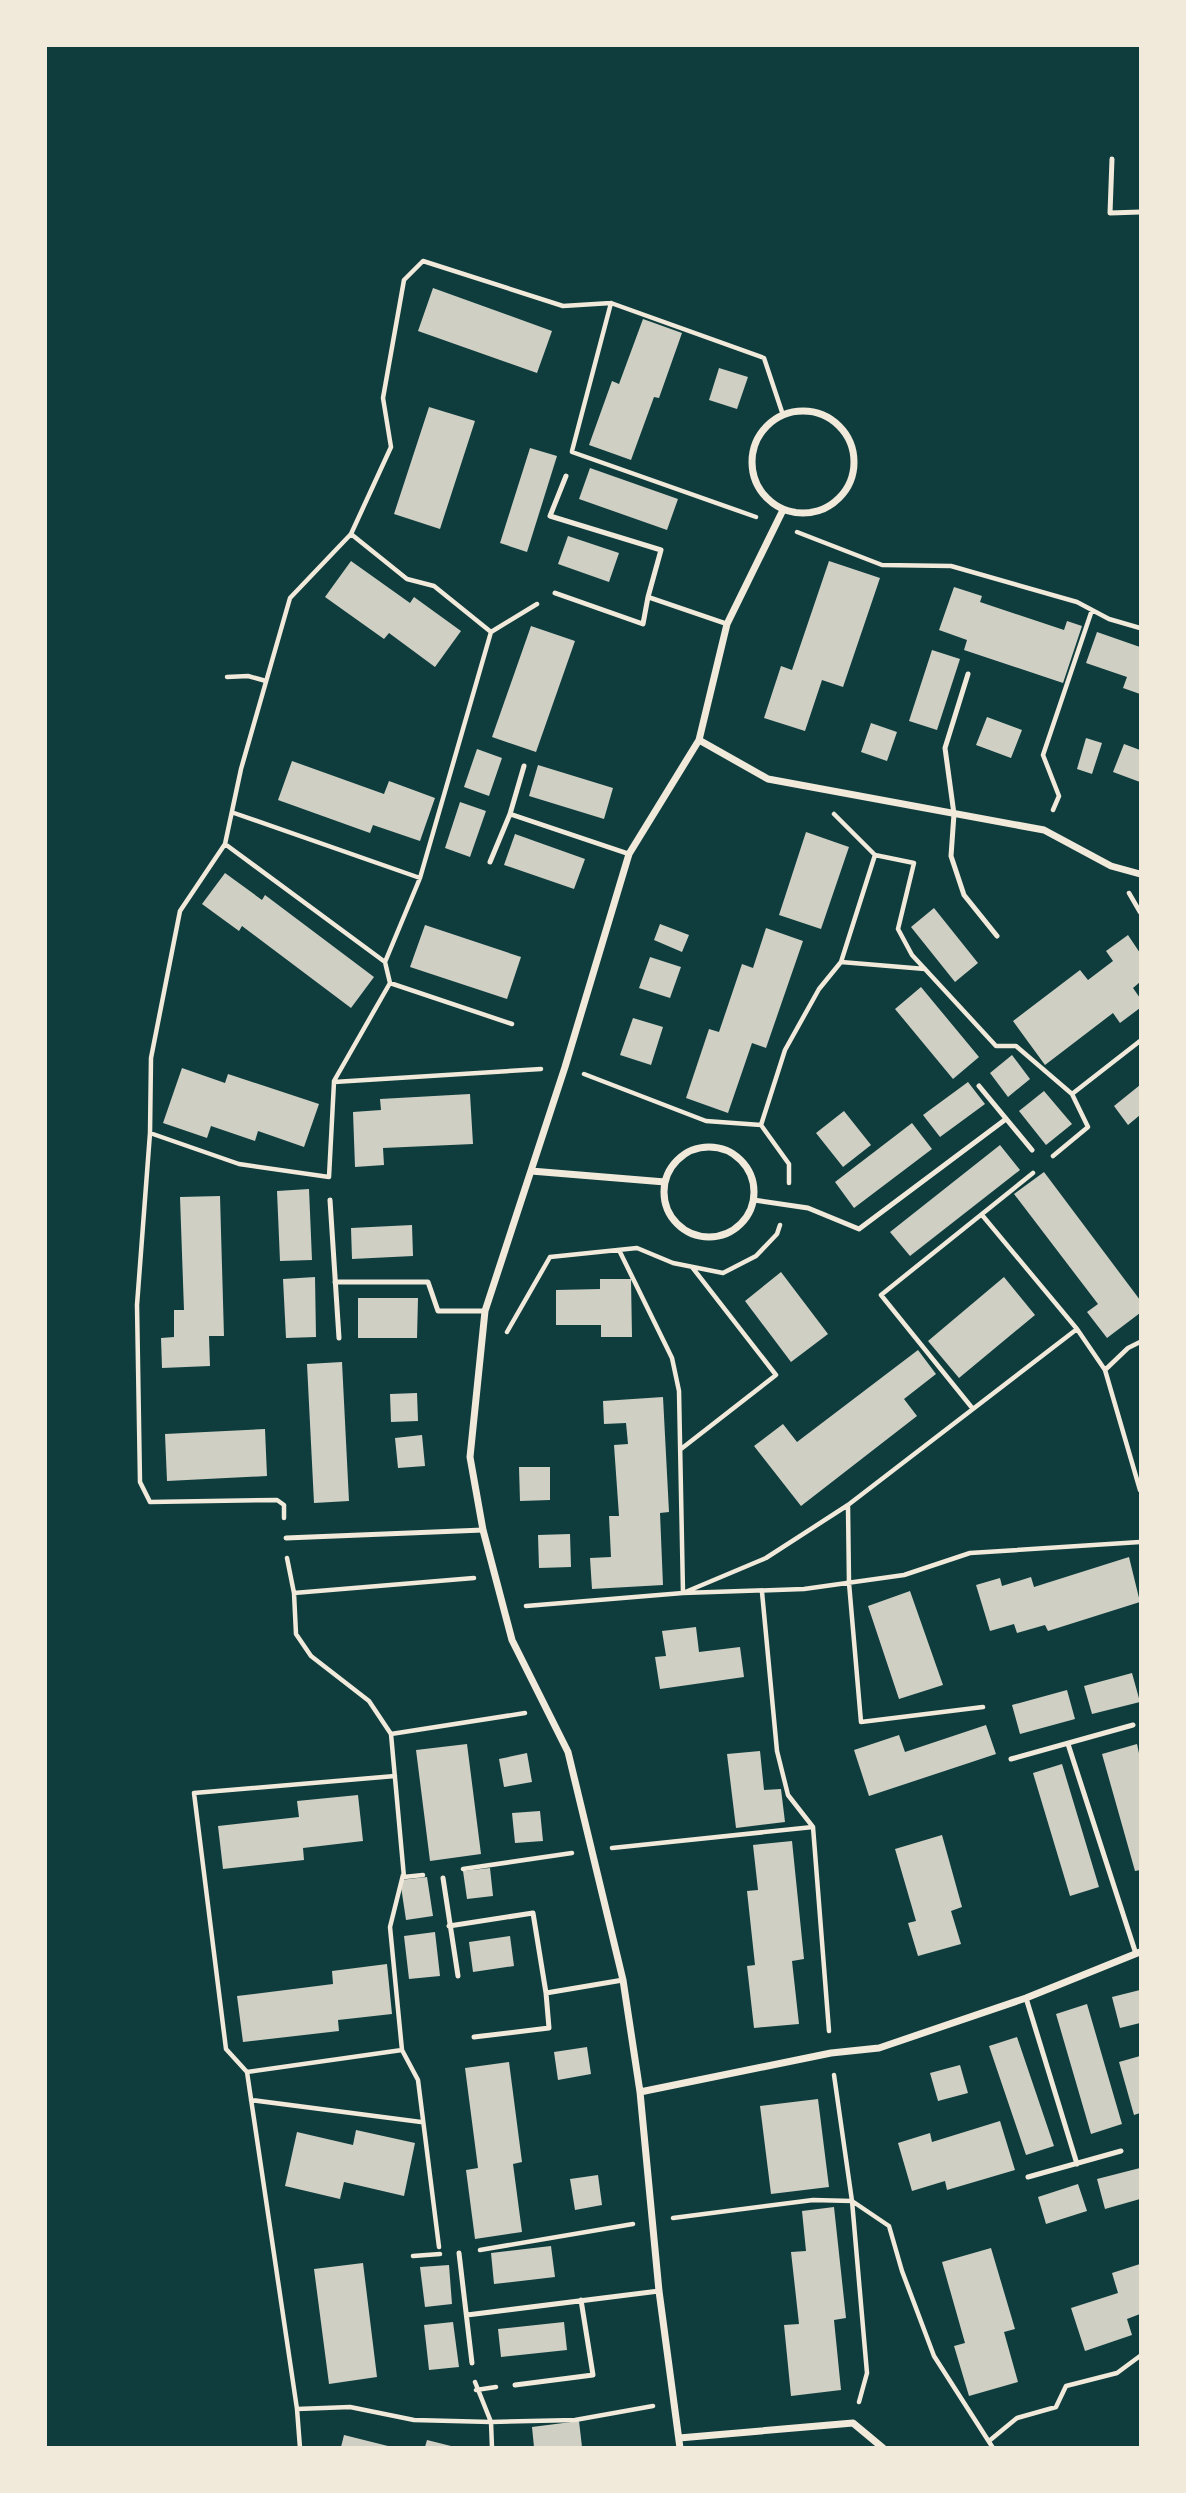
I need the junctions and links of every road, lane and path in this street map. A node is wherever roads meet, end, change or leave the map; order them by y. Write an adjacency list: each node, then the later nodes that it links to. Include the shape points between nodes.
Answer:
1 (1112, 159): 2 (lane, via 1110,213)
2 (1140, 212)
3 (611, 303): 4 (path, via 764,358); 5 (path); 9 (path, via 563,306 423,261 404,280 383,398 391,447)
4 (783, 415): 7 (street, via 768,425 752,457 757,486); 7 (street, via 819,413 835,422 850,442 855,459 847,490 835,503 819,512)
5 (572, 452): 6 (path); 8 (path)
6 (566, 476): 11 (lane, via 550,516 661,550)
7 (783, 510): 8 (street)
8 (776, 523): 12 (path, via 882,565 951,566); 13 (street)
9 (351, 534): 15 (path, via 407,579 434,586); 18 (path, via 290,598)
10 (555, 593): 11 (lane, via 643,624); 15 (path)
11 (648, 597): 13 (lane)
12 (1092, 610): 14 (path); 25 (path, via 1043,755 1059,796)
13 (727, 624): 19 (street)
14 (1140, 628)
15 (491, 632): 30 (path)
16 (968, 674): 24 (lane, via 945,748)
17 (226, 677): 18 (path)
18 (266, 681): 22 (path, via 241,769)
19 (699, 740): 21 (street, via 768,779); 27 (street)
20 (524, 766): 23 (lane)
21 (840, 792): 24 (street); 33 (path, via 834,815 875,855)
22 (234, 813): 26 (path); 30 (path)
23 (510, 814): 27 (lane); 28 (lane)
24 (954, 814): 25 (street); 31 (lane, via 951,856 964,895)
25 (1044, 830): 29 (street, via 1111,866)
26 (225, 844): 32 (path); 44 (path, via 180,911 151,1058)
27 (629, 854): 38 (street)
28 (491, 862)
29 (1140, 874)
30 (420, 878): 32 (path)
31 (997, 936)
32 (385, 962): 35 (path)
33 (841, 962): 34 (path); 43 (path, via 819,989 785,1050)
34 (926, 969)
35 (390, 983): 36 (path); 39 (path)
36 (512, 1024)
37 (1140, 1041): 41 (path)
38 (565, 1067): 39 (path); 43 (path, via 706,1121); 46 (street)
39 (334, 1082): 47 (path)
40 (979, 1086): 42 (lane)
41 (1072, 1094)
42 (1006, 1119): 45 (lane); 51 (lane, via 859,1229)
43 (761, 1125): 51 (path, via 789,1164)
44 (150, 1133): 47 (path, via 239,1164); 66 (path, via 137,1305 140,1482 149,1502 278,1500 284,1504)
45 (1032, 1150)
46 (531, 1171): 48 (street); 56 (street)
47 (329, 1177): 49 (path)
48 (665, 1182): 50 (street, via 682,1155 700,1147 716,1147 731,1152 747,1166); 50 (street, via 667,1207 675,1221 698,1236 713,1237 738,1227)
49 (330, 1200): 55 (lane)
50 (754, 1200): 51 (lane)
51 (789, 1205): 54 (path, via 777,1234 756,1256 723,1273)
52 (982, 1215): 57 (path)
53 (619, 1250): 54 (path, via 637,1248); 60 (path, via 550,1257 498,1348); 62 (path, via 672,1358)
54 (692, 1267): 62 (path, via 776,1375)
55 (335, 1282): 56 (lane, via 428,1282 438,1311); 58 (lane)
56 (485, 1311): 60 (street)
57 (1077, 1329): 61 (path); 64 (path)
58 (340, 1338)
59 (1140, 1342): 61 (path)
60 (481, 1351): 65 (street, via 470,1457)
61 (1105, 1370): 63 (path)
62 (680, 1450): 72 (path)
63 (1140, 1490)
64 (848, 1505): 69 (path); 72 (path, via 766,1558)
65 (483, 1531): 66 (lane); 68 (street)
66 (286, 1538): 71 (path)
67 (1140, 1542): 69 (path, via 970,1553 904,1575)
68 (496, 1576): 71 (path); 73 (street)
69 (849, 1583): 70 (path); 74 (path, via 861,1722)
70 (762, 1592): 72 (path); 90 (path, via 777,1751 788,1795 813,1827)
71 (294, 1593): 77 (path, via 296,1634 311,1656 369,1701)
72 (683, 1593): 73 (path)
73 (504, 1608): 75 (street, via 512,1640)
74 (983, 1707)
75 (547, 1709): 77 (path); 85 (street, via 568,1752)
76 (1133, 1725): 78 (lane)
77 (391, 1734): 80 (path)
78 (1068, 1744): 79 (lane); 83 (lane)
79 (1011, 1759)
80 (395, 1776): 89 (path, via 404,1875 390,1927); 91 (path, via 194,1793 226,2049)
81 (443, 1878): 82 (lane)
82 (449, 1926): 84 (lane); 86 (lane, via 533,1913)
83 (1138, 1953): 87 (street)
84 (458, 1976)
85 (623, 1980): 86 (lane); 92 (street)
86 (546, 1993): 88 (lane, via 549,2028)
87 (1026, 1998): 90 (street, via 879,2048); 96 (lane)
88 (474, 2037)
89 (401, 2050): 91 (path); 94 (path, via 418,2080)
90 (831, 2053): 92 (street); 98 (path)
91 (247, 2072): 93 (path)
92 (640, 2092): 99 (street)
93 (251, 2099): 94 (path); 110 (path)
94 (421, 2122): 101 (path)
95 (1121, 2151): 96 (lane)
96 (1077, 2164): 97 (lane)
97 (1028, 2177)
98 (852, 2201): 99 (path, via 813,2200); 112 (path, via 867,2373); 114 (path, via 888,2226 934,2356)
99 (652, 2221): 100 (path); 103 (street)
100 (459, 2253): 101 (path); 105 (lane)
101 (440, 2254): 102 (path)
102 (412, 2256)
103 (659, 2291): 104 (lane); 109 (street)
104 (581, 2301): 105 (lane); 108 (lane, via 593,2375)
105 (467, 2315): 107 (lane)
106 (1140, 2356): 114 (path, via 1117,2373 1066,2386 1056,2407 1017,2418)
107 (472, 2363): 111 (path, via 476,2390)
108 (514, 2385)
109 (674, 2403): 111 (path, via 575,2420); 113 (street)
110 (297, 2409): 111 (path, via 350,2407 414,2420); 115 (path)
111 (491, 2422): 116 (path)
112 (853, 2423): 113 (street); 118 (street)
113 (679, 2438): 117 (street)
114 (989, 2441): 119 (path)
115 (300, 2448)
116 (492, 2448)
117 (680, 2448)
118 (883, 2448)
119 (993, 2448)

